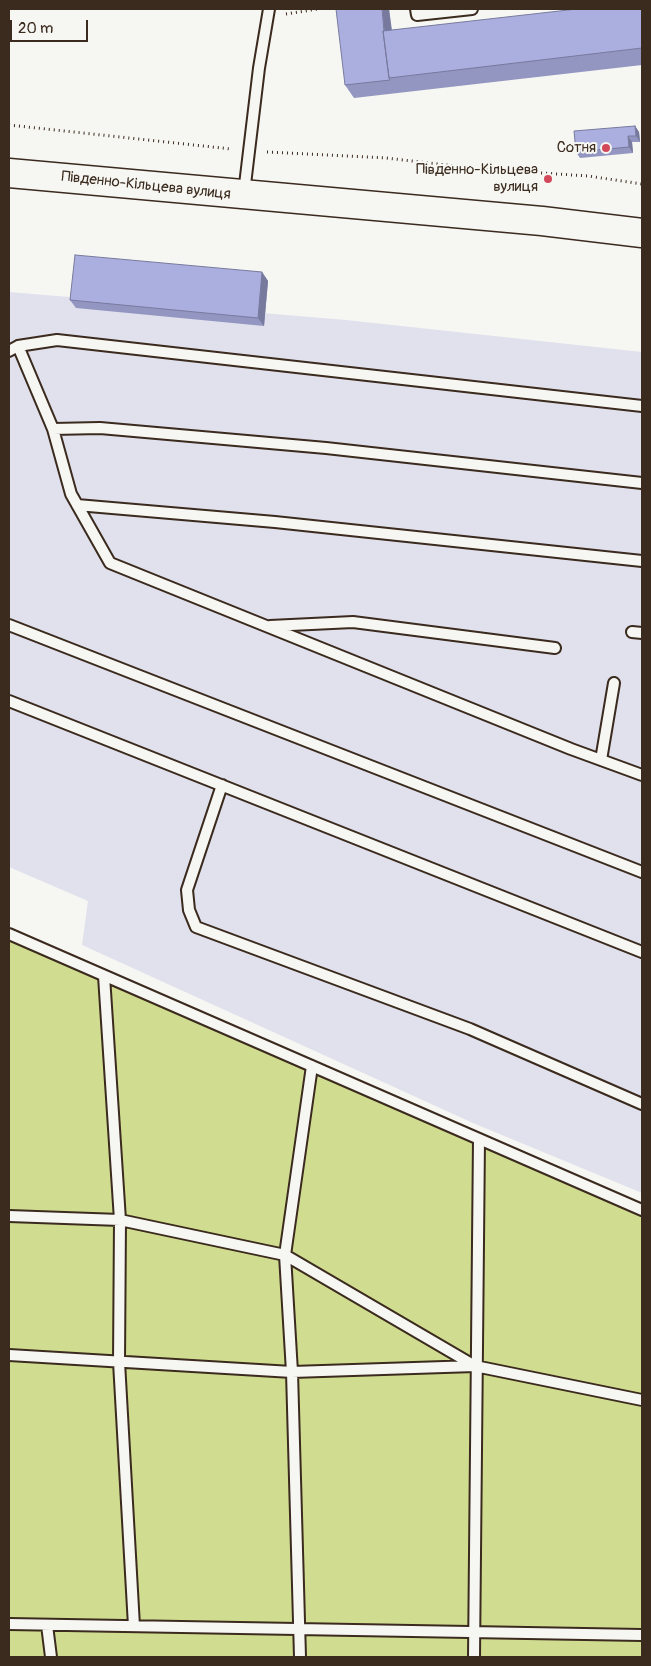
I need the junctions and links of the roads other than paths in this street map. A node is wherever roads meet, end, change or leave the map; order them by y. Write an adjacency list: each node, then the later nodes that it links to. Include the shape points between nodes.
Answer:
1 (259, 9): 4 (lane)
2 (416, 9): 3 (lane, via 417,15)
3 (472, 9)
4 (268, 13): 6 (lane)
5 (9, 173): 6 (main road, Південно-Кільцева вулиця)
6 (243, 196): 7 (main road, Південно-Кільцева вулиця, via 542,221)
7 (642, 233)
8 (18, 346): 9 (lane); 10 (lane, via 57,340); 11 (lane)
9 (9, 351)
10 (642, 406)
11 (53, 428): 12 (lane, via 100,428 316,448); 13 (lane)
12 (642, 483)
13 (77, 505): 14 (lane, via 275,522); 16 (lane, via 110,563)
14 (642, 561)
15 (9, 624): 23 (lane)
16 (266, 626): 17 (lane, via 353,622); 20 (lane)
17 (555, 648)
18 (614, 683): 20 (lane)
19 (9, 701): 22 (lane)
20 (600, 760): 21 (lane)
21 (642, 775)
22 (222, 785): 25 (lane); 28 (lane, via 187,890 189,910 196,927 470,1029)
23 (642, 872)
24 (9, 934): 26 (lane)
25 (642, 952)
26 (104, 976): 27 (lane); 32 (lane)
27 (312, 1066): 29 (lane); 33 (lane)
28 (642, 1104)
29 (479, 1139): 30 (lane); 36 (lane)
30 (642, 1210)
31 (9, 1216): 32 (lane)
32 (120, 1220): 33 (lane); 35 (lane)
33 (285, 1254): 36 (lane); 37 (lane)
34 (9, 1355): 35 (lane)
35 (119, 1362): 37 (lane); 41 (lane)
36 (476, 1366): 37 (lane); 38 (lane); 43 (lane)
37 (292, 1372): 42 (lane)
38 (642, 1400)
39 (9, 1624): 40 (lane)
40 (47, 1625): 41 (lane); 45 (lane)
41 (134, 1626): 42 (lane)
42 (299, 1629): 43 (lane); 46 (lane)
43 (474, 1632): 44 (lane); 47 (lane)
44 (642, 1635)
45 (50, 1657)
46 (300, 1657)
47 (474, 1657)

